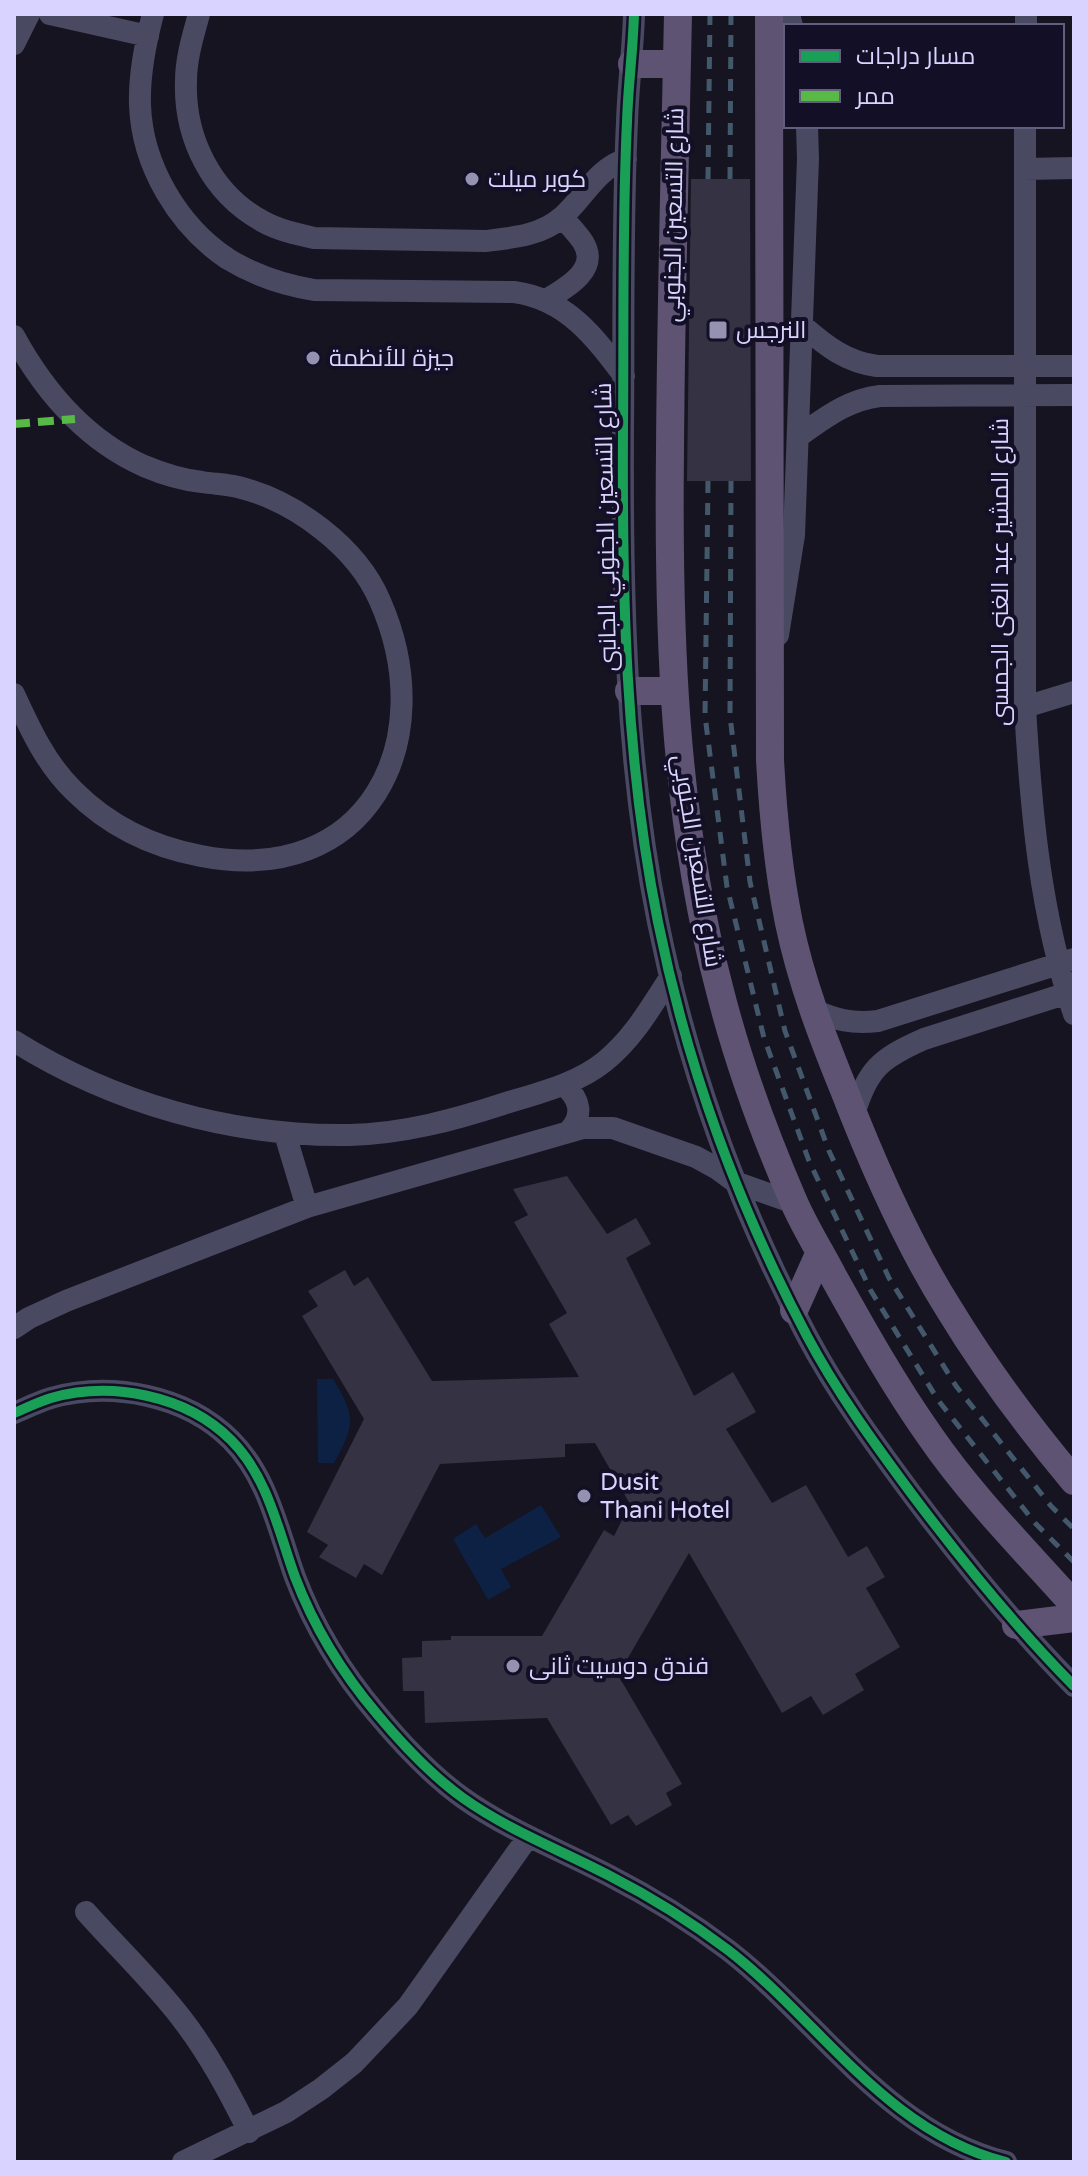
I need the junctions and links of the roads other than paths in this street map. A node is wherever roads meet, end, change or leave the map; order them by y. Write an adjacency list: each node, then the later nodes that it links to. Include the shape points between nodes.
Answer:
1 (29, 14): 8 (street)
2 (50, 14): 7 (street)
3 (199, 14): 16 (street, via 186,77 191,134 218,184 261,220 314,238 485,241 532,234)
4 (634, 14): 9 (street, شارع التسعين الجنوبي الجانبى)
5 (678, 14): 10 (main road, شارع التسعين الجنوبي)
6 (769, 14): 26 (main road)
7 (150, 25): 17 (street, via 141,71 146,143 176,208 227,258 259,275 314,290 514,292)
8 (14, 44)
9 (632, 64): 10 (main road); 13 (street, شارع التسعين الجنوبي الجانبى)
10 (677, 64): 28 (main road, شارع التسعين الجنوبي, via 669,535)
11 (807, 128): 18 (street)
12 (1025, 128): 15 (street, شارع المشير عبد الغنى الجمسى)
13 (626, 159): 16 (street, via 601,172); 22 (street, شارع التسعين الجنوبي الجانبى)
14 (1074, 168): 15 (street)
15 (1025, 169): 20 (street, شارع المشير عبد الغنى الجمسى)
16 (562, 217): 17 (street, via 582,240 587,259 576,280)
17 (546, 300): 22 (street, via 574,319)
18 (803, 326): 20 (street, via 838,354 863,364); 25 (street)
19 (14, 336): 30 (street, via 58,401 108,446 164,474 241,488 272,500 341,545 380,598 402,692 399,732 388,770 358,817 330,840 298,854 244,862 163,847 105,817 72,790 52,764)
20 (1025, 365): 21 (street); 23 (street, شارع المشير عبد الغنى الجمسى)
21 (1074, 366)
22 (624, 376): 27 (street, شارع التسعين الجنوبي الجانبى, via 623,566)
23 (1025, 395): 24 (street); 25 (street, via 863,398); 31 (street, شارع المشير عبد الغنى الجمسى)
24 (1074, 395)
25 (799, 436): 26 (street, via 790,567)
26 (770, 667): 35 (main road, via 774,823 788,922)
27 (629, 691): 28 (main road); 33 (street, شارع التسعين الجنوبي الجانبى, via 649,870)
28 (673, 691): 42 (main road, شارع التسعين الجنوبي, via 698,890 719,988 747,1081)
29 (1074, 692): 31 (street)
30 (14, 694)
31 (1025, 707): 32 (street, شارع المشير عبد الغنى الجمسى, via 1045,902)
32 (1066, 961): 34 (street, شارع المشير عبد الغنى الجمسى); 35 (street, via 878,1021 837,1020)
33 (671, 976): 37 (street, via 628,1040 602,1064); 41 (street, شارع التسعين الجنوبي الجانبى, via 697,1078)
34 (1072, 999): 38 (street, via 902,1049 873,1070)
35 (813, 1010): 38 (main road)
36 (14, 1041): 40 (street, via 113,1092 204,1120)
37 (564, 1085): 39 (street, via 578,1102 576,1123); 40 (street, via 408,1129)
38 (854, 1115): 48 (main road, via 947,1306 1010,1401)
39 (569, 1131): 41 (street, via 613,1128 696,1157); 43 (street)
40 (285, 1134): 43 (street)
41 (735, 1182): 42 (street); 45 (street, شارع التسعين الجنوبي الجانبى)
42 (794, 1203): 44 (main road, شارع التسعين الجنوبي)
43 (307, 1207): 46 (street, via 66,1301)
44 (820, 1252): 45 (main road); 49 (main road, شارع التسعين الجنوبي, via 930,1437)
45 (794, 1310): 51 (street, شارع التسعين الجنوبي الجانبى, via 840,1392 894,1470)
46 (14, 1328)
47 (14, 1413): 53 (street, via 50,1398 127,1391 200,1416 231,1439 255,1471 312,1616 353,1684 432,1773)
48 (1074, 1481)
49 (1074, 1605)
50 (1074, 1618): 51 (main road)
51 (1016, 1625): 52 (street, شارع التسعين الجنوبي الجانبى)
52 (1074, 1686)
53 (528, 1837): 55 (street, via 408,2006 376,2041 321,2089); 57 (street, via 609,1875 692,1924 765,1982 886,2099 959,2145)
54 (86, 1912): 55 (street, via 182,2019)
55 (249, 2132): 56 (street)
56 (183, 2162)
57 (1006, 2162)

